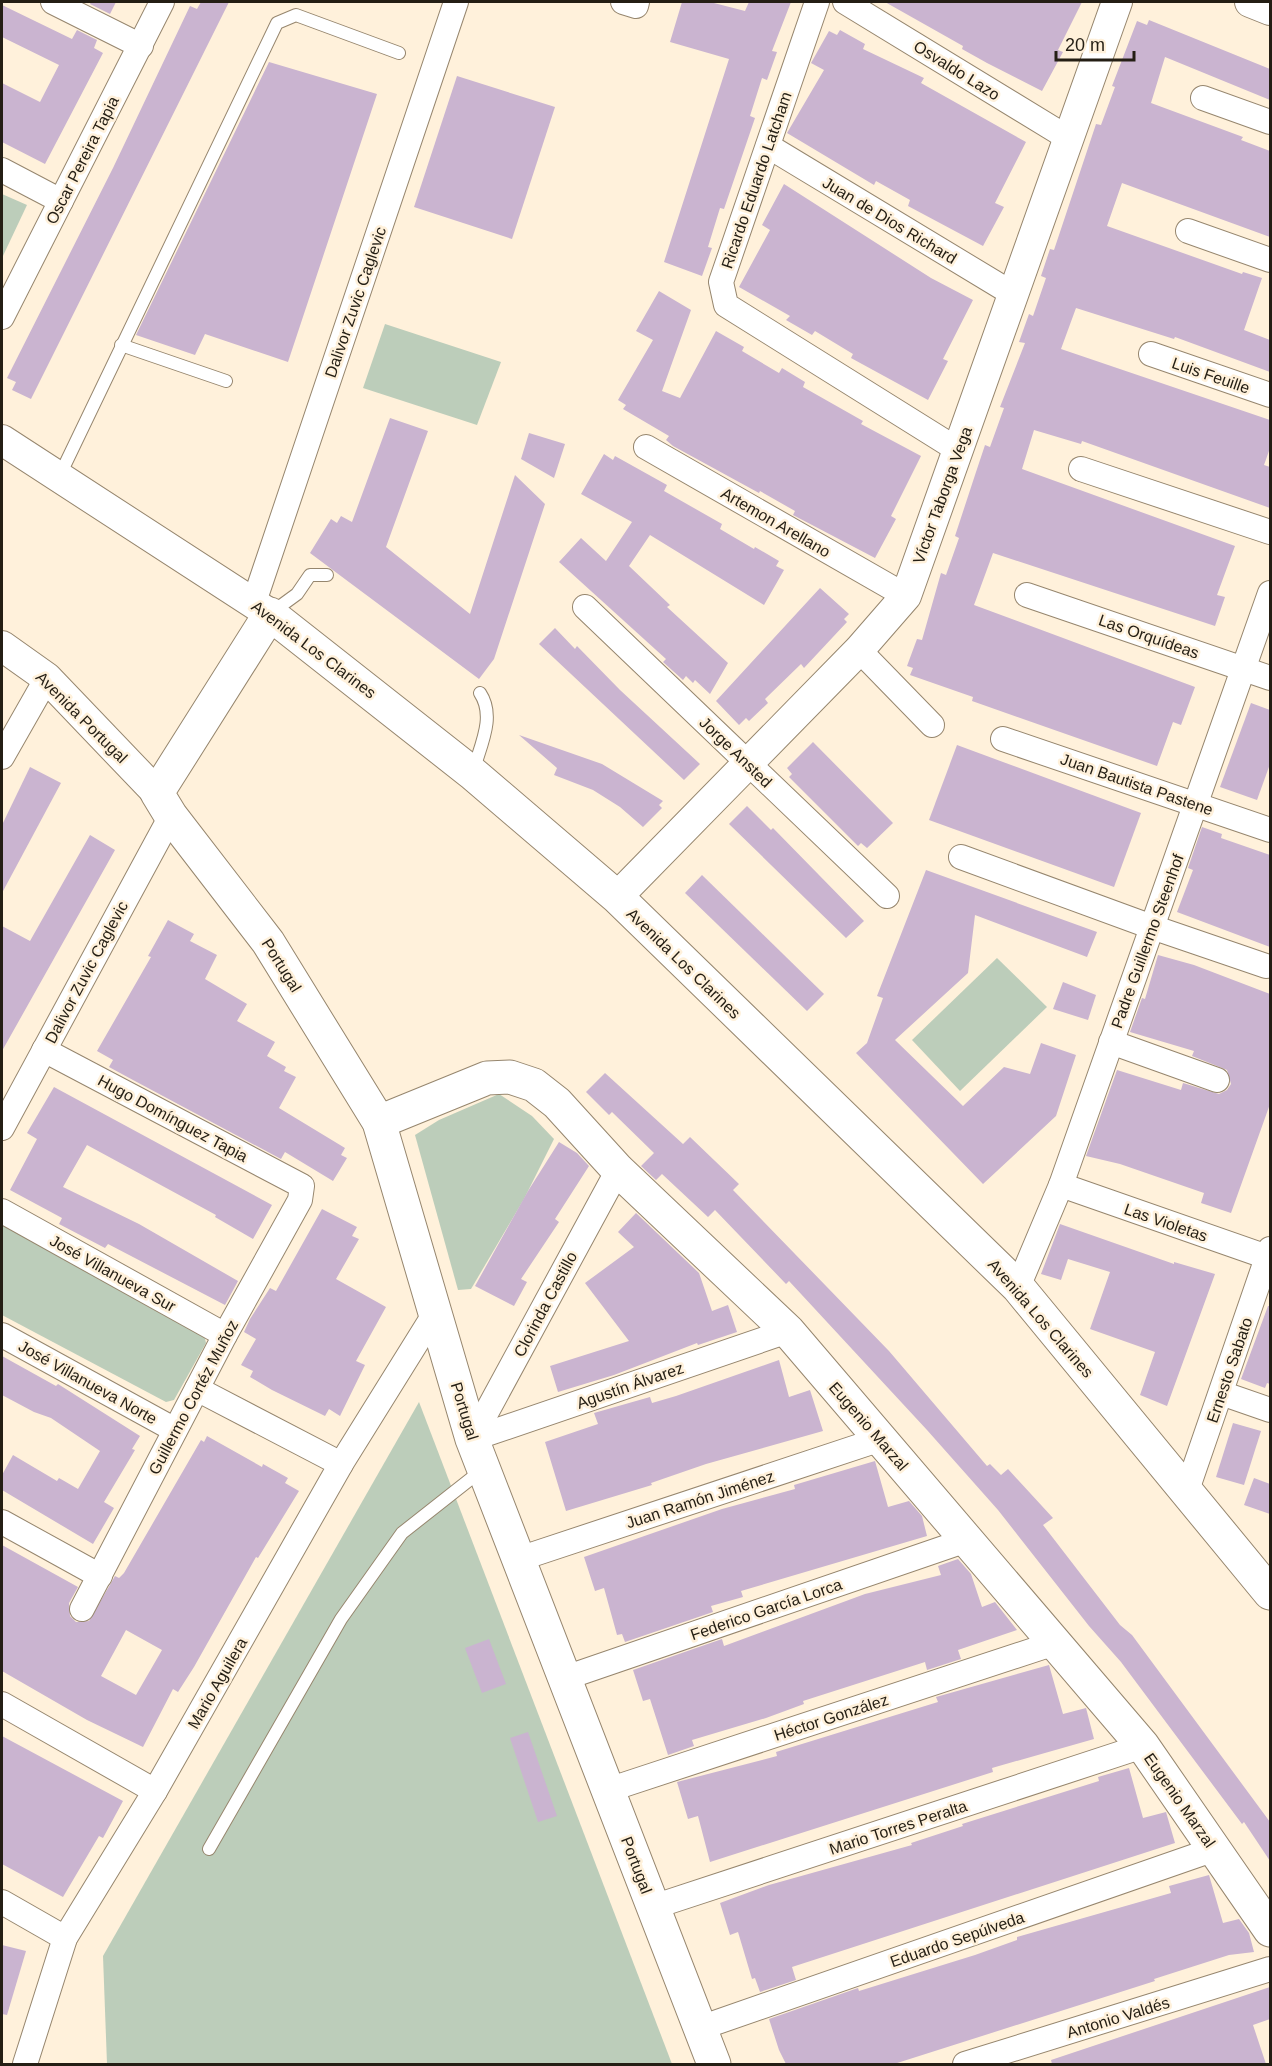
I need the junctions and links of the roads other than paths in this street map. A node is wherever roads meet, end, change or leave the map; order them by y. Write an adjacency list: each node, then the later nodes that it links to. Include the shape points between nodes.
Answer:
1 (53, 2): 9 (street)
2 (162, 2): 9 (street, Oscar Pereira Tapia)
3 (456, 2): 35 (street, Dalivor Zuvic Caglevic)
4 (817, 2): 14 (street, Ricardo Eduardo Latcham)
5 (845, 2): 13 (street, Osvaldo Lazo)
6 (1117, 2): 13 (street, Víctor Taborga Vega)
7 (1250, 2): 8 (street)
8 (1270, 10)
9 (141, 46): 16 (street, Oscar Pereira Tapia)
10 (399, 52): 21 (lane, via 296,15 277,22)
11 (1203, 98): 12 (street)
12 (1270, 122)
13 (1068, 138): 19 (street, Víctor Taborga Vega)
14 (768, 146): 19 (street, Juan de Dios Richard); 27 (street, Ricardo Eduardo Latcham, via 721,282 726,305)
15 (2, 171): 16 (street)
16 (61, 201): 20 (street, Oscar Pereira Tapia)
17 (1188, 231): 18 (street)
18 (1270, 260)
19 (1013, 294): 27 (street, Víctor Taborga Vega)
20 (2, 317)
21 (122, 345): 23 (lane); 29 (lane)
22 (1151, 354): 24 (street, Luis Feuille)
23 (225, 381)
24 (1270, 395)
25 (2, 440): 29 (street, Avenida Los Clarines)
26 (646, 447): 34 (street, Artemon Arellano)
27 (958, 450): 34 (street, Víctor Taborga Vega)
28 (1081, 469): 30 (street)
29 (58, 478): 35 (street, Avenida Los Clarines)
30 (1270, 532)
31 (327, 575): 35 (lane, via 310,575 297,594)
32 (1270, 593): 39 (street, Padre Guillermo Steenhof)
33 (1027, 595): 39 (street, Las Orquídeas)
34 (906, 596): 38 (street, Víctor Taborga Vega)
35 (262, 608): 47 (main road, Avenida Los Clarines); 49 (main road, Dalivor Zuvic Caglevic)
36 (585, 608): 46 (street, Jorge Ansted)
37 (2, 646): 40 (street, Avenida Portugal)
38 (859, 650): 43 (street); 46 (street, Víctor Taborga Vega)
39 (1244, 669): 41 (street, Las Orquídeas); 48 (street, Padre Guillermo Steenhof)
40 (47, 678): 45 (street); 49 (street, Avenida Portugal)
41 (1270, 678)
42 (480, 693): 47 (lane, via 489,714)
43 (932, 725)
44 (1003, 739): 48 (street, Juan Bautista Pastene)
45 (2, 757)
46 (747, 764): 52 (street, Jorge Ansted); 53 (street, Víctor Taborga Vega)
47 (472, 773): 53 (main road, Avenida Los Clarines)
48 (1196, 803): 50 (street, Juan Bautista Pastene); 54 (street, Padre Guillermo Steenhof)
49 (164, 804): 57 (street, Dalivor Zuvic Caglevic); 59 (main road, Portugal, via 268,942)
50 (1270, 830)
51 (961, 857): 54 (street)
52 (887, 896)
53 (617, 897): 66 (main road, Avenida Los Clarines)
54 (1152, 927): 55 (street); 56 (street, Padre Guillermo Steenhof)
55 (1266, 966)
56 (1111, 1042): 58 (street); 62 (street, Padre Guillermo Steenhof)
57 (44, 1050): 60 (street, Dalivor Zuvic Caglevic); 63 (street, Hugo Domínguez Tapia)
58 (1217, 1080)
59 (379, 1122): 61 (main road, Eugenio Marzal, via 487,1078 510,1077 534,1085 557,1103); 67 (main road, Portugal)
60 (2, 1128)
61 (618, 1170): 68 (main road, Eugenio Marzal); 75 (street, Clorinda Castillo)
62 (1061, 1185): 65 (street, Las Violetas); 66 (street, Padre Guillermo Steenhof)
63 (302, 1186): 70 (street, Guillermo Cortéz Muñoz, via 300,1200)
64 (2, 1211): 70 (street, José Villanueva Sur)
65 (1270, 1255): 72 (street, Ernesto Sabato)
66 (1018, 1287): 79 (main road, Avenida Los Clarines)
67 (435, 1313): 75 (main road, Portugal); 77 (street, Mario Aguilera)
68 (788, 1331): 75 (street, Agustín Álvarez); 76 (main road, Eugenio Marzal)
69 (2, 1335): 74 (street, José Villanueva Norte)
70 (225, 1335): 71 (street, Guillermo Cortéz Muñoz)
71 (197, 1389): 74 (street, Guillermo Cortéz Muñoz); 77 (street)
72 (1221, 1393): 73 (street); 79 (street, Ernesto Sabato)
73 (1270, 1410)
74 (176, 1430): 83 (street, Guillermo Cortéz Muñoz)
75 (472, 1439): 78 (main road, Portugal)
76 (880, 1439): 81 (main road, Eugenio Marzal); 82 (street, Juan Ramón Jiménez)
77 (341, 1464): 91 (street, Mario Aguilera)
78 (484, 1469): 82 (main road, Portugal); 92 (lane, via 402,1533 341,1619)
79 (1187, 1490): 84 (main road, Avenida Los Clarines)
80 (2, 1522): 83 (street)
81 (967, 1540): 86 (main road, Eugenio Marzal); 87 (street, Federico García Lorca)
82 (519, 1559): 87 (main road, Portugal)
83 (100, 1576): 85 (street, Guillermo Cortéz Muñoz)
84 (1270, 1593)
85 (82, 1609)
86 (1054, 1643): 89 (main road, Eugenio Marzal); 90 (street, Héctor González)
87 (565, 1678): 90 (main road, Portugal)
88 (2, 1704): 91 (street)
89 (1143, 1746): 93 (main road, Eugenio Marzal); 95 (street, Mario Torres Peralta)
90 (608, 1790): 95 (main road, Portugal)
91 (155, 1791): 97 (street, Mario Aguilera)
92 (209, 1849)
93 (1215, 1849): 96 (main road, Eugenio Marzal); 99 (street, Eduardo Sepúlveda)
94 (2, 1902): 97 (street)
95 (653, 1907): 99 (main road, Portugal)
96 (1270, 1930)
97 (65, 1938): 100 (street, Mario Aguilera)
98 (1270, 1969): 102 (street, Antonio Valdés)
99 (700, 2028): 101 (main road, Portugal)
100 (25, 2064)
101 (714, 2064)
102 (965, 2064)

